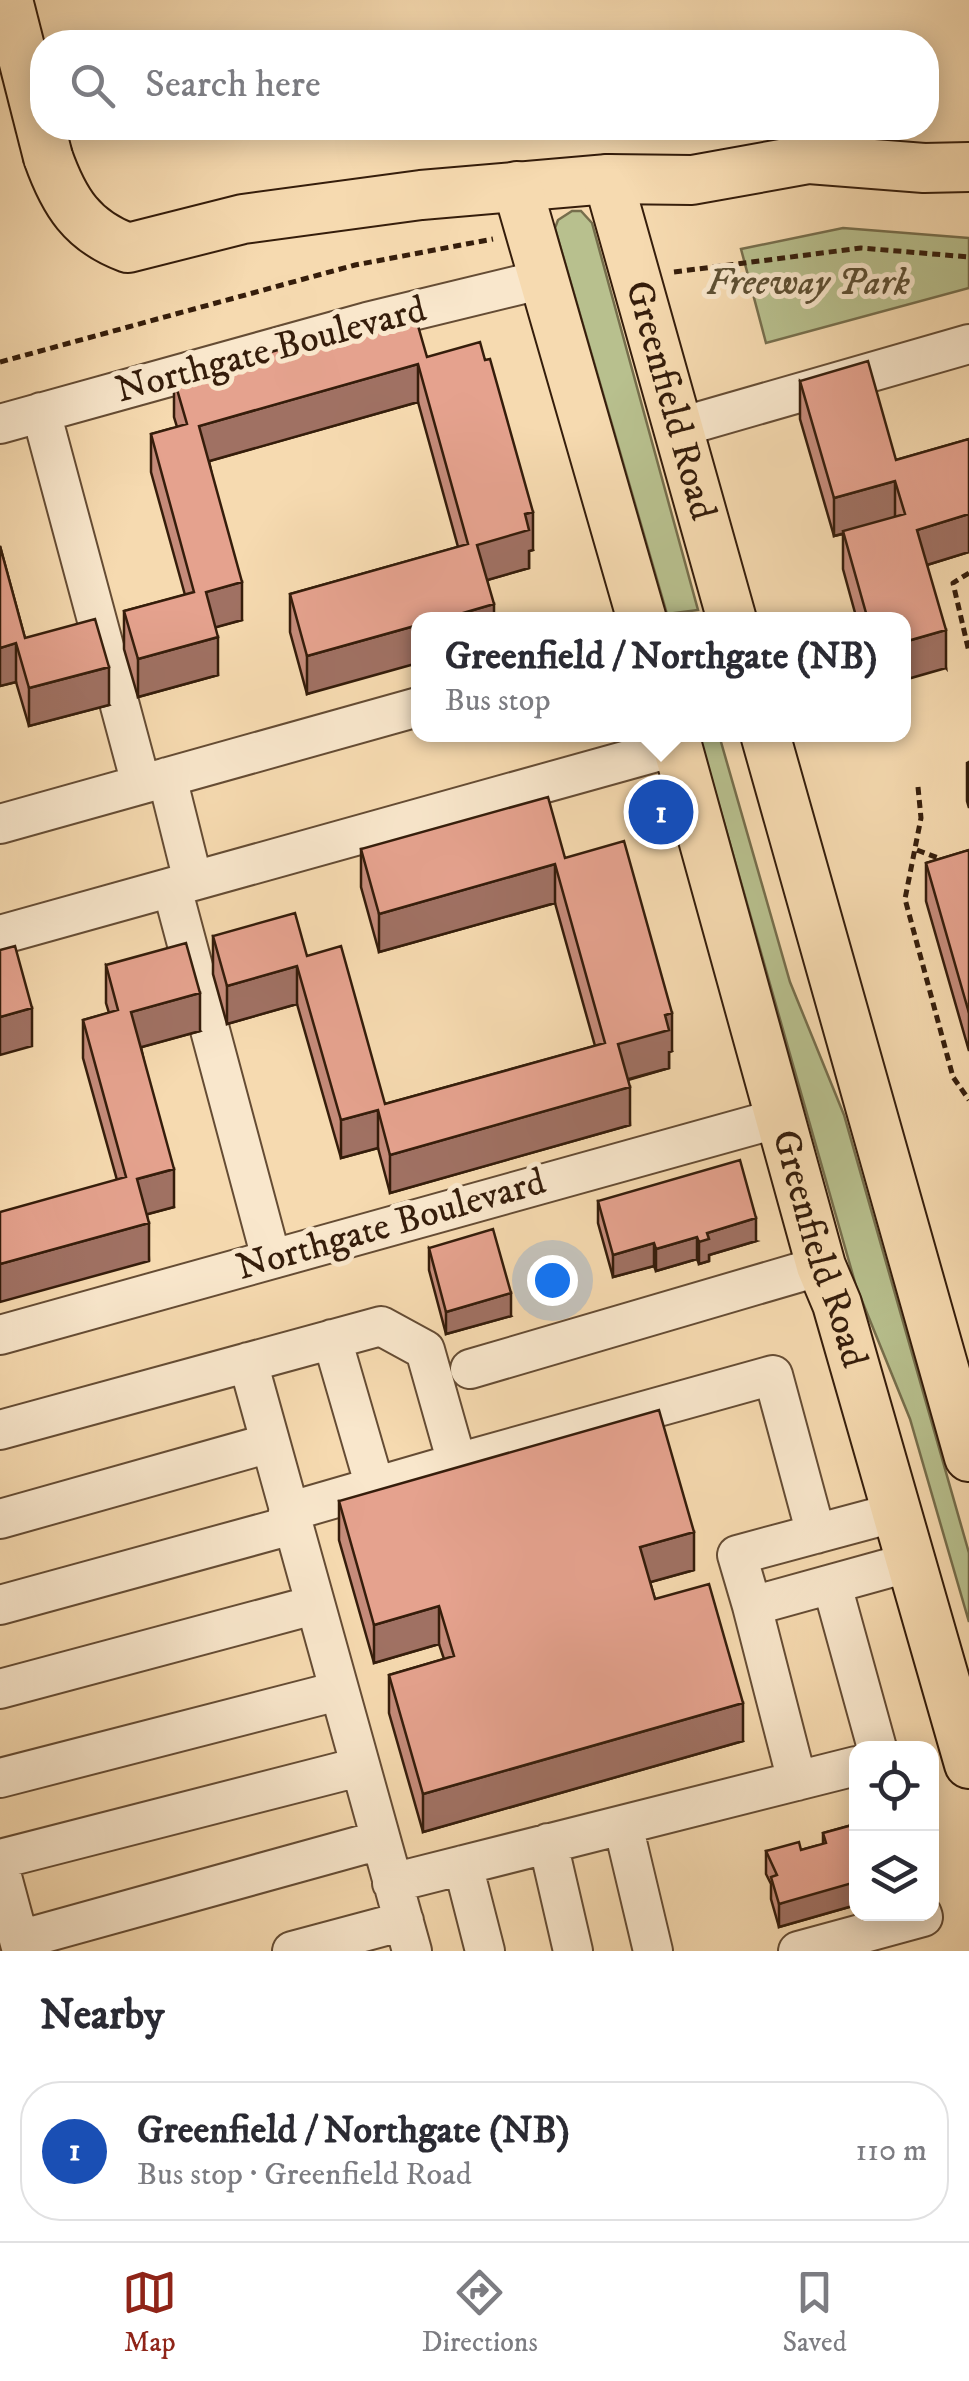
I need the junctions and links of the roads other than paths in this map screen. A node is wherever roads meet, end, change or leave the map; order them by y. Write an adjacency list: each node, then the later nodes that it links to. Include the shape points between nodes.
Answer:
1 (8, 0): 2 (main road, bridge)
2 (30, 87)
3 (43, 140): 6 (main road, bridge, via 62,196 86,226 128,248 243,220)
4 (969, 167): 5 (main road, via 809,159 692,180)
5 (608, 179): 6 (main road); 11 (main road, Greenfield Road)
6 (517, 186): 7 (main road)
7 (544, 279): 9 (street, Northgate Boulevard); 12 (main road)
8 (969, 344): 11 (street)
9 (40, 412): 10 (street, Northgate Boulevard); 18 (street)
10 (0, 424)
11 (677, 428): 13 (main road, Greenfield Road)
12 (640, 612)
13 (730, 612)
14 (411, 709): 18 (street)
15 (669, 742): 20 (street)
16 (677, 742): 22 (main road, Greenfield Road)
17 (764, 742): 29 (main road)
18 (154, 781): 19 (street); 20 (street)
19 (0, 824)
20 (183, 885): 21 (street); 23 (street)
21 (0, 935)
22 (783, 1116): 23 (street, Northgate Boulevard); 24 (main road, Greenfield Road)
23 (271, 1258): 25 (street, Northgate Boulevard)
24 (829, 1285): 28 (street); 35 (main road, Greenfield Road); 44 (main road, via 904,1416)
25 (0, 1336)
26 (332, 1339): 27 (street); 33 (street, via 381,1326 425,1350); 34 (street)
27 (248, 1362): 30 (street); 31 (street)
28 (470, 1369)
29 (963, 1408): 32 (main road)
30 (0, 1430)
31 (270, 1444): 36 (street); 37 (street)
32 (969, 1457)
33 (457, 1463): 34 (street); 38 (street, via 773,1375)
34 (375, 1487): 36 (street)
35 (897, 1512): 38 (street); 39 (main road, Greenfield Road)
36 (290, 1518): 41 (street); 42 (street)
37 (0, 1519)
38 (816, 1534): 43 (street, via 737,1556)
39 (911, 1562): 40 (street); 48 (main road, Greenfield Road)
40 (832, 1585): 43 (street); 47 (street)
41 (0, 1604)
42 (314, 1605): 45 (street); 46 (street)
43 (752, 1606): 52 (street)
44 (969, 1650)
45 (0, 1689)
46 (338, 1691): 49 (street); 51 (street)
47 (875, 1741)
48 (969, 1764)
49 (359, 1766): 54 (street); 56 (street)
50 (849, 1768): 52 (street)
51 (0, 1778)
52 (797, 1781): 53 (street)
53 (623, 1825): 55 (street); 66 (street)
54 (380, 1840): 59 (street); 62 (street)
55 (548, 1844): 57 (street); 65 (street)
56 (0, 1859)
57 (463, 1865): 59 (street); 64 (street)
58 (0, 1869): 62 (street)
59 (392, 1883): 61 (street)
60 (908, 1921): 67 (street)
61 (408, 1936): 63 (street)
62 (21, 1945)
63 (292, 1951)
64 (484, 1951)
65 (574, 1951)
66 (653, 1951)
67 (798, 1951)

